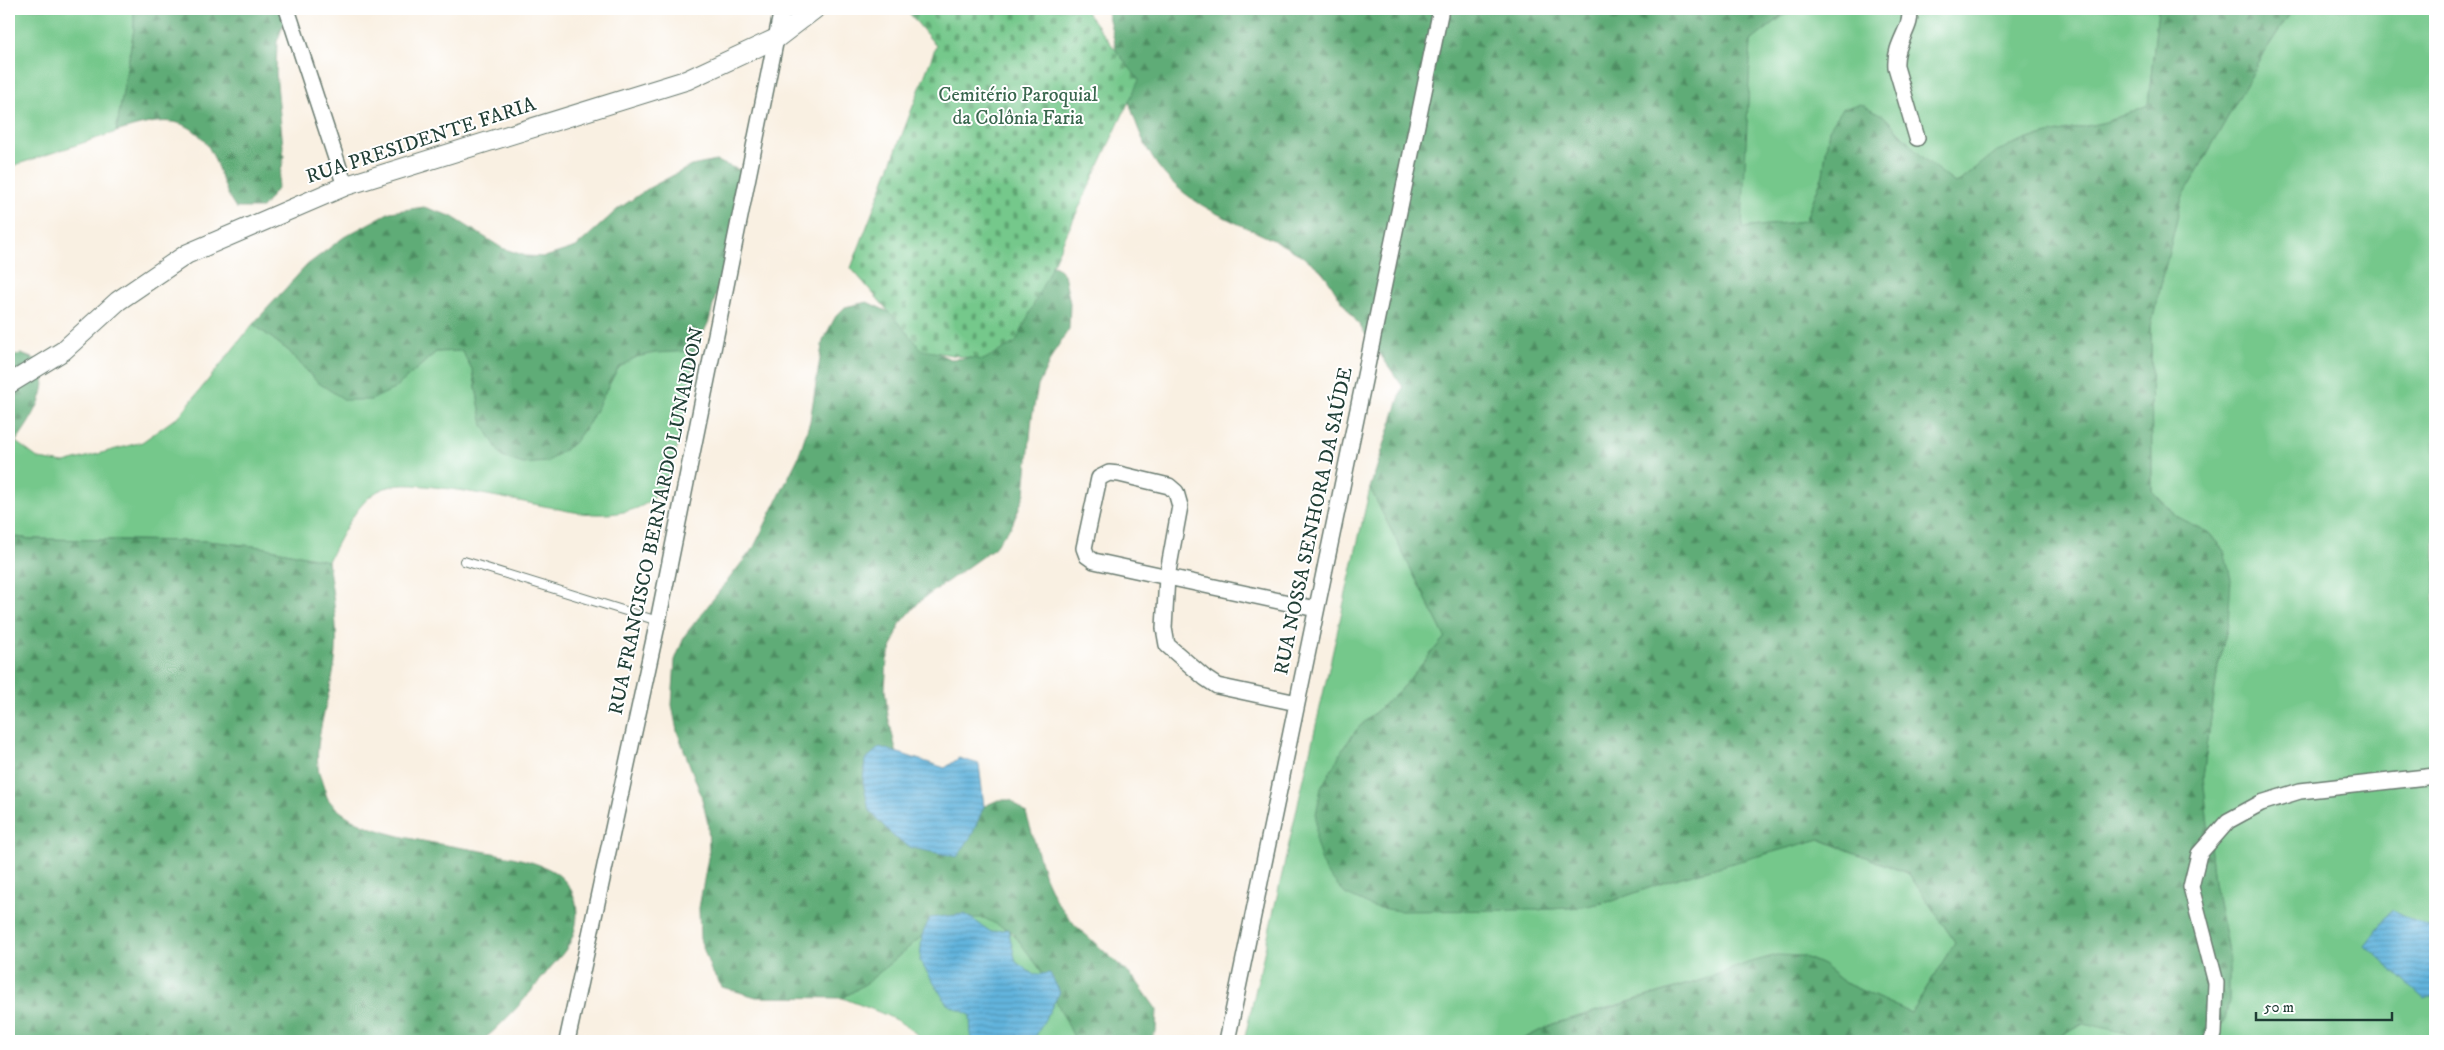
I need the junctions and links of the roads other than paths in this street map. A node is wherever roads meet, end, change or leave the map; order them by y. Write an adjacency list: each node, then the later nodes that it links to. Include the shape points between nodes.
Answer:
1 (287, 9): 8 (street)
2 (782, 9): 6 (street, RUA FRANCISCO BERNARDO LUNARDON)
3 (815, 9): 6 (street, RUA PRESIDENTE FARIA)
4 (1441, 9): 12 (street, RUA NOSSA SENHORA DA SAÚDE)
5 (1909, 9): 7 (street, via 1908,25 1895,55)
6 (777, 38): 8 (street, RUA PRESIDENTE FARIA, via 687,80); 13 (street, RUA FRANCISCO BERNARDO LUNARDON)
7 (1917, 138)
8 (345, 186): 9 (street, RUA PRESIDENTE FARIA, via 187,254 118,301 63,351)
9 (9, 384)
10 (464, 562): 13 (lane)
11 (1167, 577): 11 (street, via 1094,561 1087,556 1084,548 1099,478 1109,473 1118,474 1169,486 1176,492 1180,506); 12 (street); 14 (street, via 1164,628 1167,645 1217,686)
12 (1316, 609): 14 (street, RUA NOSSA SENHORA DA SAÚDE)
13 (658, 621): 16 (street, RUA FRANCISCO BERNARDO LUNARDON)
14 (1297, 702): 17 (street, RUA NOSSA SENHORA DA SAÚDE)
15 (2435, 776): 18 (street, via 2300,791 2261,803 2228,821 2199,854 2191,887 2216,983)
16 (567, 1041)
17 (1227, 1041)
18 (2212, 1041)

